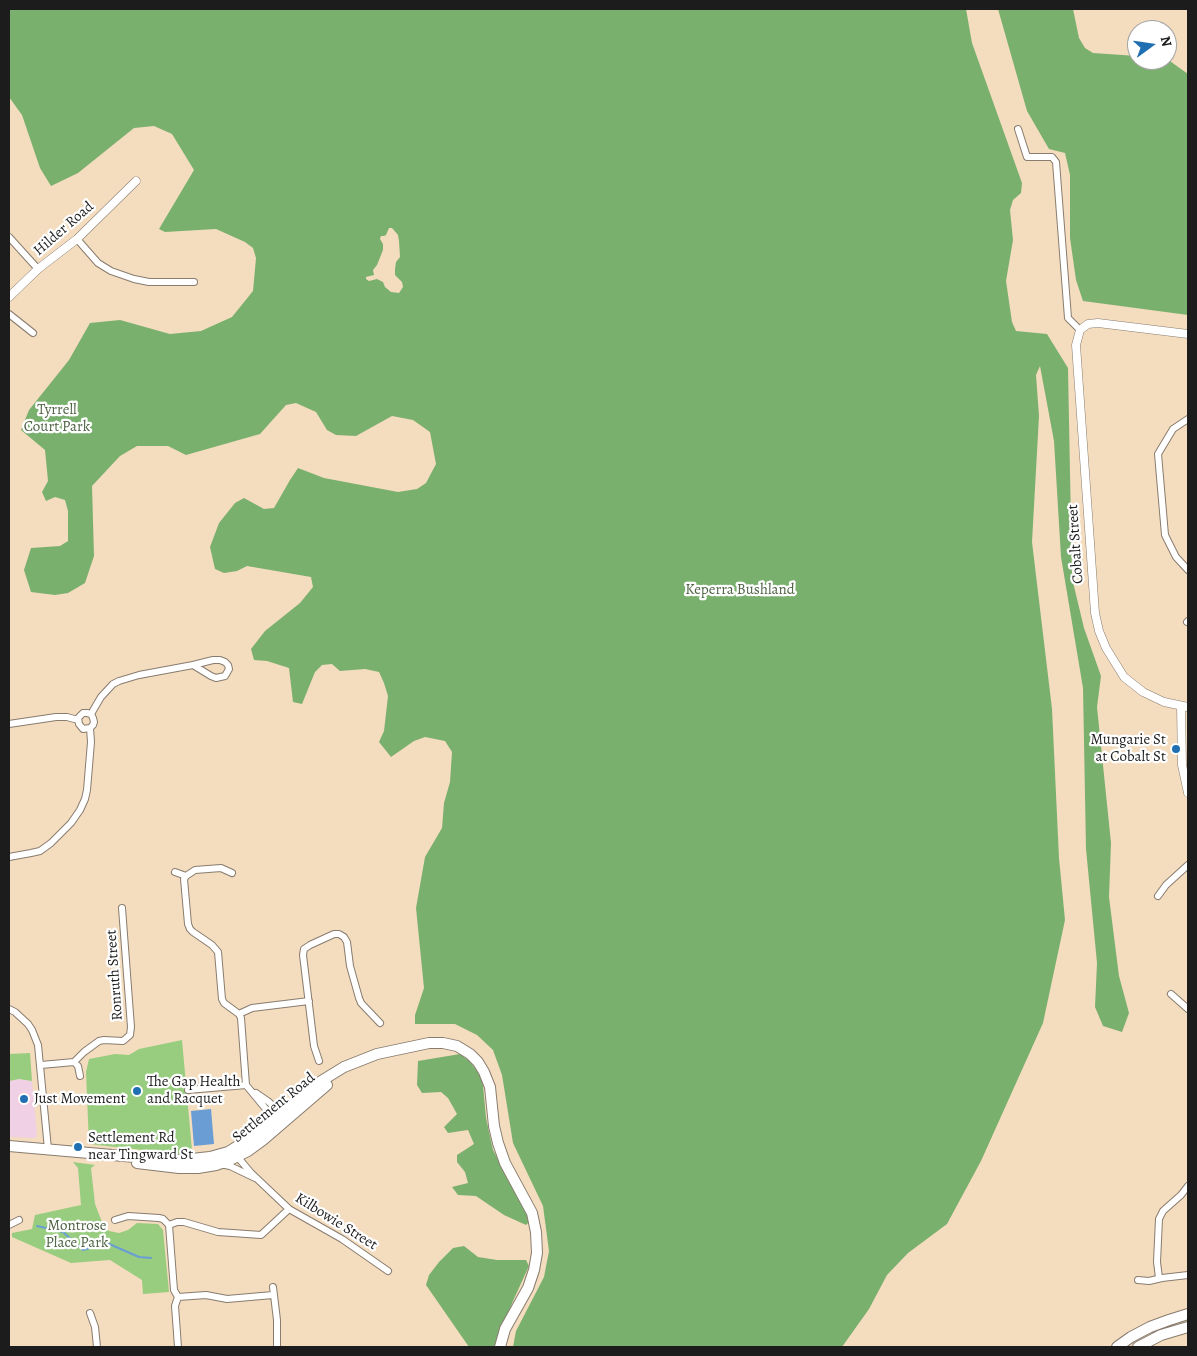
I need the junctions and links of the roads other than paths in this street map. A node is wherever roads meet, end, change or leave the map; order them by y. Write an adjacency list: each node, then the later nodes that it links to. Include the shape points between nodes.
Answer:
1 (1018, 129): 9 (street, via 1027,157 1052,158 1056,162 1068,318)
2 (136, 181): 4 (street, Hilder Road)
3 (9, 237): 5 (street)
4 (77, 238): 5 (street, Hilder Road); 6 (street, via 98,263 111,271 149,282)
5 (38, 268): 7 (street, Hilder Road)
6 (194, 282)
7 (9, 297)
8 (9, 314): 10 (street)
9 (1080, 330): 11 (street, via 1088,324 1098,323); 15 (street, Cobalt Street, via 1076,345 1095,613 1099,631 1124,677 1143,692 1164,702)
10 (34, 333)
11 (1188, 334)
12 (1188, 419): 13 (street, via 1173,429 1158,454 1165,535 1176,557)
13 (1188, 570)
14 (193, 665): 14 (street, via 220,660 229,669 225,676 216,678); 16 (street, via 119,680 101,697)
15 (1185, 706): 20 (street, via 1182,765)
16 (91, 714): 17 (street, via 83,713); 19 (street, via 94,722)
17 (78, 720): 18 (street, via 56,717); 19 (street, via 81,728)
18 (9, 724)
19 (90, 728): 21 (street, via 88,790 80,810 51,843 31,854)
20 (1188, 792)
21 (9, 856)
22 (1188, 865): 26 (street)
23 (175, 872): 25 (street)
24 (232, 873): 25 (street, via 221,868 195,870)
25 (186, 876): 32 (street, via 190,929 216,948 222,998)
26 (1158, 896)
27 (122, 908): 35 (street, Ronruth Street, via 130,1035 122,1041 99,1041)
28 (1171, 994): 31 (street)
29 (309, 1001): 32 (street, via 252,1008); 33 (street, via 304,949 339,934 346,939 359,998); 34 (street)
30 (9, 1009): 36 (street, via 22,1017 32,1030 38,1045)
31 (1188, 1010)
32 (239, 1014): 38 (street)
33 (380, 1023)
34 (319, 1061)
35 (74, 1062): 36 (street); 37 (street)
36 (40, 1065): 42 (street)
37 (80, 1076)
38 (248, 1087): 39 (street); 40 (street)
39 (188, 1090)
40 (279, 1119): 43 (main road, Settlement Road); 65 (main road, Settlement Road, via 358,1061 376,1054 442,1043 457,1046 478,1062 490,1087 498,1143 532,1213 536,1232 534,1270)
41 (9, 1146): 42 (main road, Settlement Road)
42 (51, 1149): 43 (main road, Settlement Road, via 182,1160); 44 (main road, Settlement Road, via 83,1157 179,1168)
43 (235, 1153): 44 (main road, Settlement Road); 45 (street, Kilbowie Street)
44 (220, 1164): 45 (street)
45 (260, 1181): 47 (street, Kilbowie Street)
46 (1187, 1192): 54 (street, via 1159,1218)
47 (290, 1209): 51 (street, via 261,1235 218,1232 184,1222); 52 (street, Kilbowie Street)
48 (19, 1220): 50 (street)
49 (115, 1220): 51 (street, via 128,1216 159,1218)
50 (9, 1225)
51 (169, 1225): 58 (street, via 174,1290)
52 (388, 1271)
53 (1188, 1275): 54 (street)
54 (1159, 1278): 55 (street)
55 (1138, 1280)
56 (273, 1287): 57 (street)
57 (273, 1295): 58 (street, via 227,1299 206,1295); 64 (street)
58 (178, 1297): 63 (street, via 175,1306)
59 (90, 1313): 62 (street)
60 (1188, 1314): 66 (main road, via 1150,1327)
61 (1188, 1327): 67 (main road, via 1161,1335)
62 (97, 1347)
63 (178, 1347)
64 (277, 1347)
65 (500, 1347)
66 (1117, 1347)
67 (1138, 1347)

